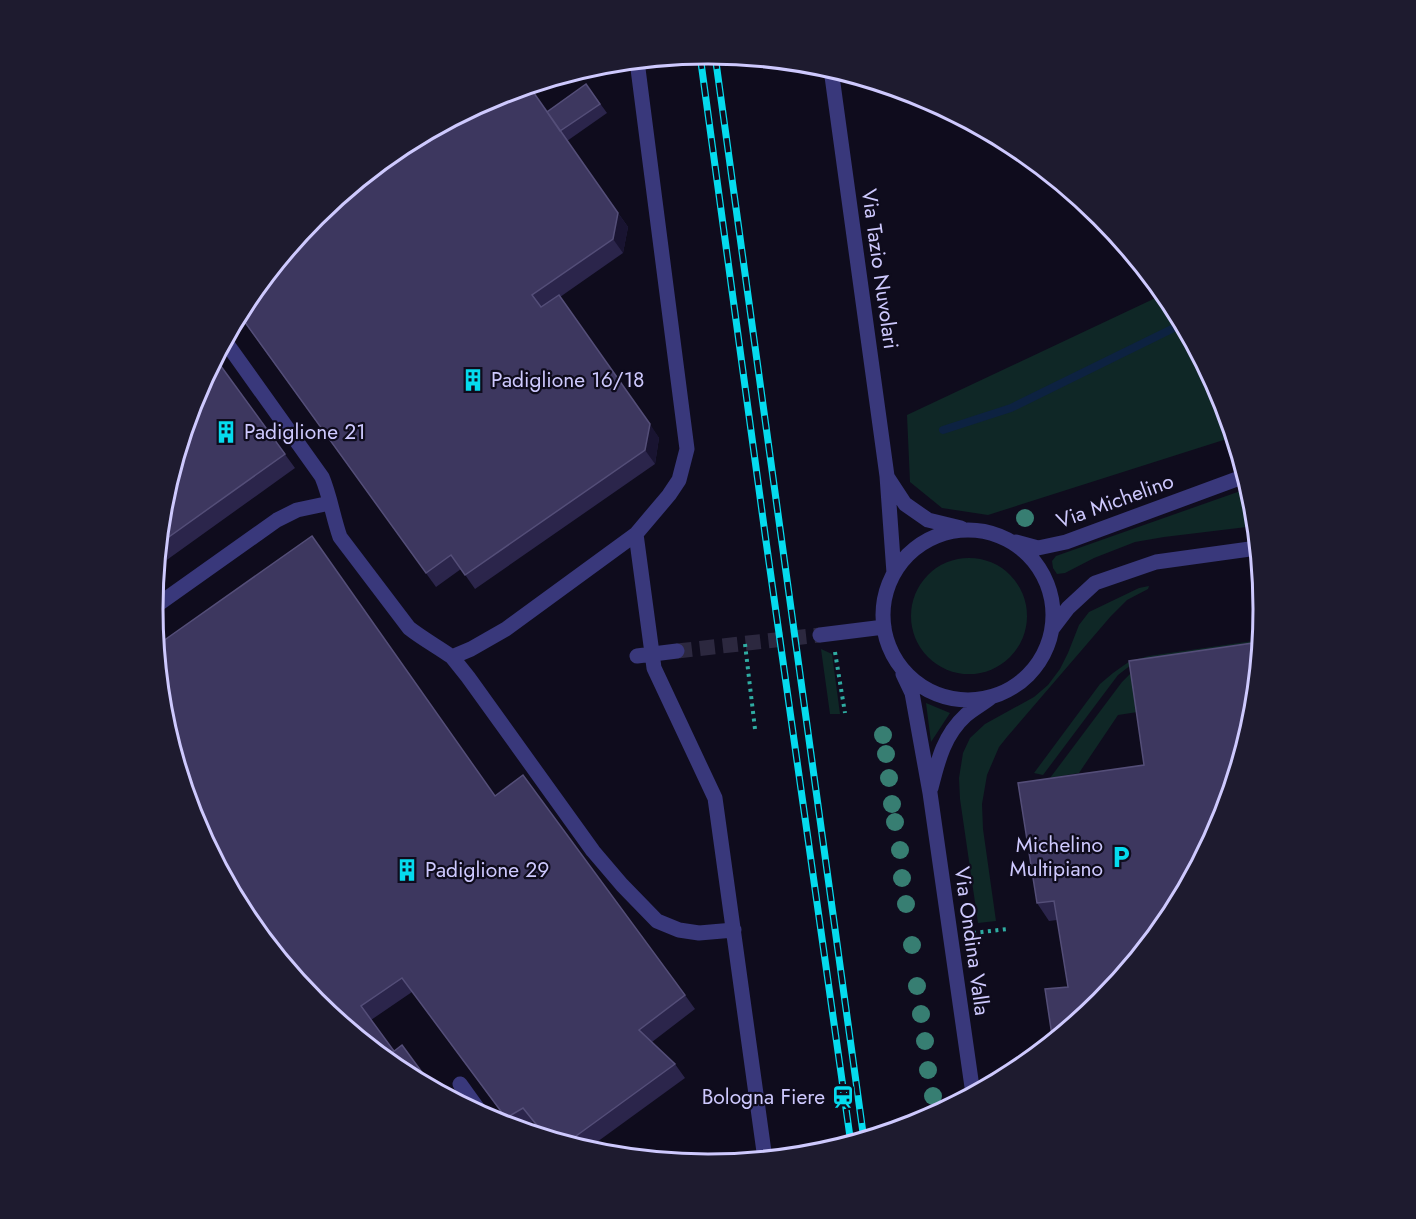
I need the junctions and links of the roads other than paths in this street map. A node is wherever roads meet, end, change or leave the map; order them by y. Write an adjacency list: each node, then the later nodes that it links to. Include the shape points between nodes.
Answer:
1 (638, 69): 8 (street, via 687,449 679,480)
2 (831, 79): 4 (street, Via Tazio Nuvolari)
3 (230, 348): 6 (street, via 322,477)
4 (887, 476): 7 (street, Via Tazio Nuvolari, via 905,504 928,520); 11 (street, Via Tazio Nuvolari)
5 (1237, 479): 9 (street, Via Michelino, via 1038,549)
6 (330, 502): 12 (street, via 297,510 277,520); 18 (street, via 340,537 409,628)
7 (970, 530): 9 (street); 11 (street, via 926,541)
8 (636, 534): 17 (street); 18 (street, via 506,629)
9 (999, 536): 14 (street, via 1024,551 1042,573 1052,601)
10 (1249, 549): 14 (street, via 1156,562 1095,583)
11 (894, 573): 13 (street, via 884,599)
12 (163, 601)
13 (884, 627): 15 (street); 19 (street)
14 (1052, 629): 20 (street, via 1045,652 1031,673)
15 (820, 635)
16 (677, 651): 17 (street)
17 (644, 655): 22 (street, via 654,668 715,798)
18 (452, 657): 22 (street, via 593,851 657,921 699,933)
19 (898, 664): 20 (street, via 916,683 939,695 964,700); 21 (street, Via Ondina Valla, via 912,693)
20 (990, 698): 21 (street, Via Ondina Valla, via 966,716 946,739)
21 (930, 793): 24 (street, Via Ondina Valla)
22 (734, 930): 26 (street)
23 (460, 1084): 25 (street)
24 (972, 1086)
25 (472, 1100)
26 (764, 1151)

